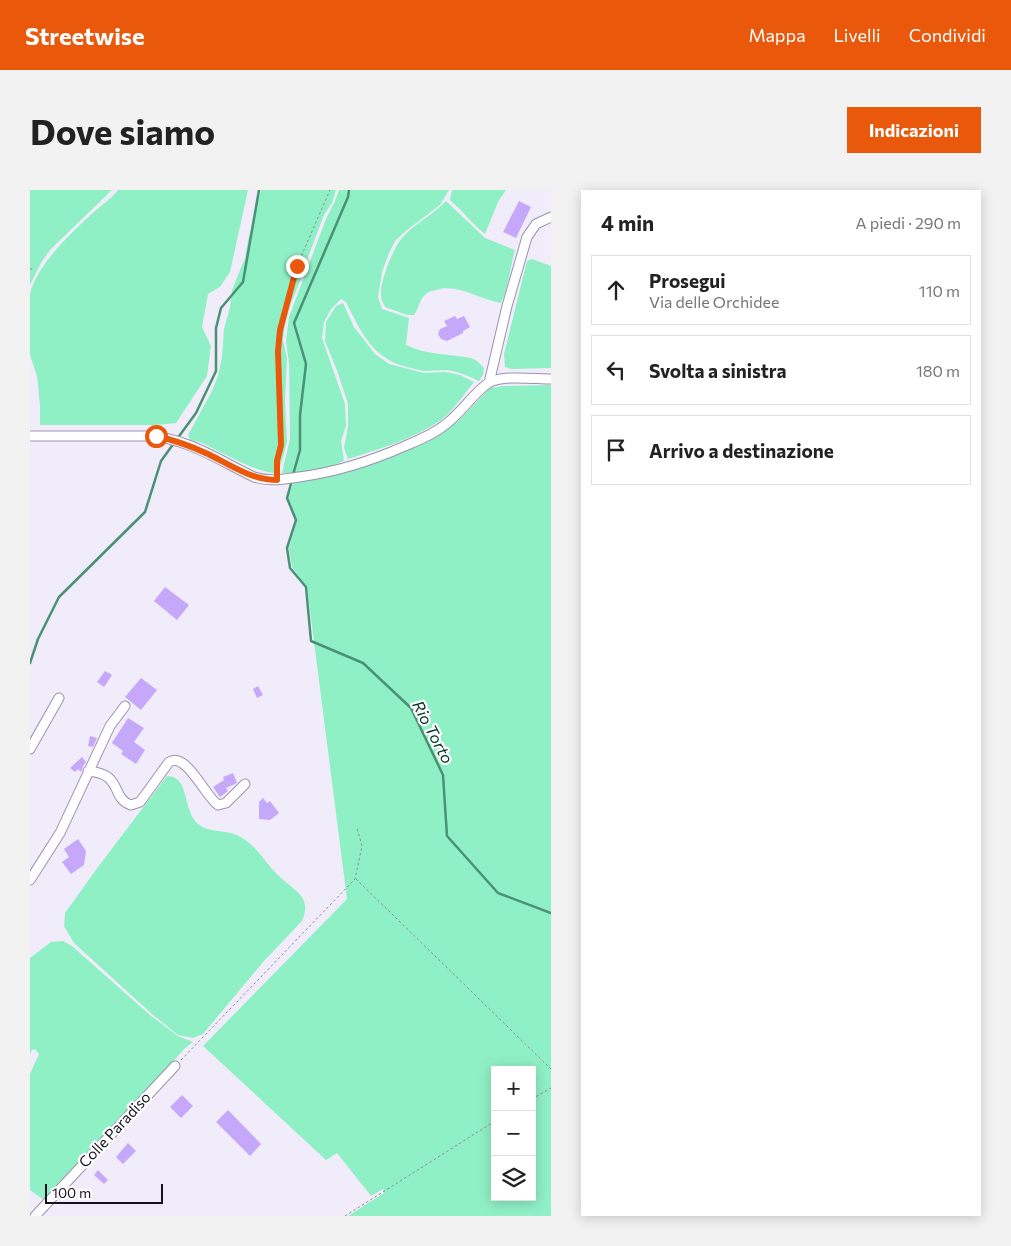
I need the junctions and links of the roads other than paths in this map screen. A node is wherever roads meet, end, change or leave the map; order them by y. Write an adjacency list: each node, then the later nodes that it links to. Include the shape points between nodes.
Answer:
1 (551, 217): 3 (street, via 536,224 527,237)
2 (551, 380): 3 (street, via 504,379)
3 (489, 383): 4 (street, via 451,421 427,436 356,466 302,477 257,478 181,442 160,437)
4 (30, 436)
5 (59, 698): 7 (street)
6 (125, 706): 8 (street, via 110,726)
7 (30, 749)
8 (88, 771): 9 (street, via 109,777 124,801 131,805 140,802 173,759 189,767 218,805 226,803); 10 (street, via 60,833)
9 (245, 784)
10 (30, 880)
11 (175, 1066): 12 (street, Colle Paradiso)
12 (35, 1216)

